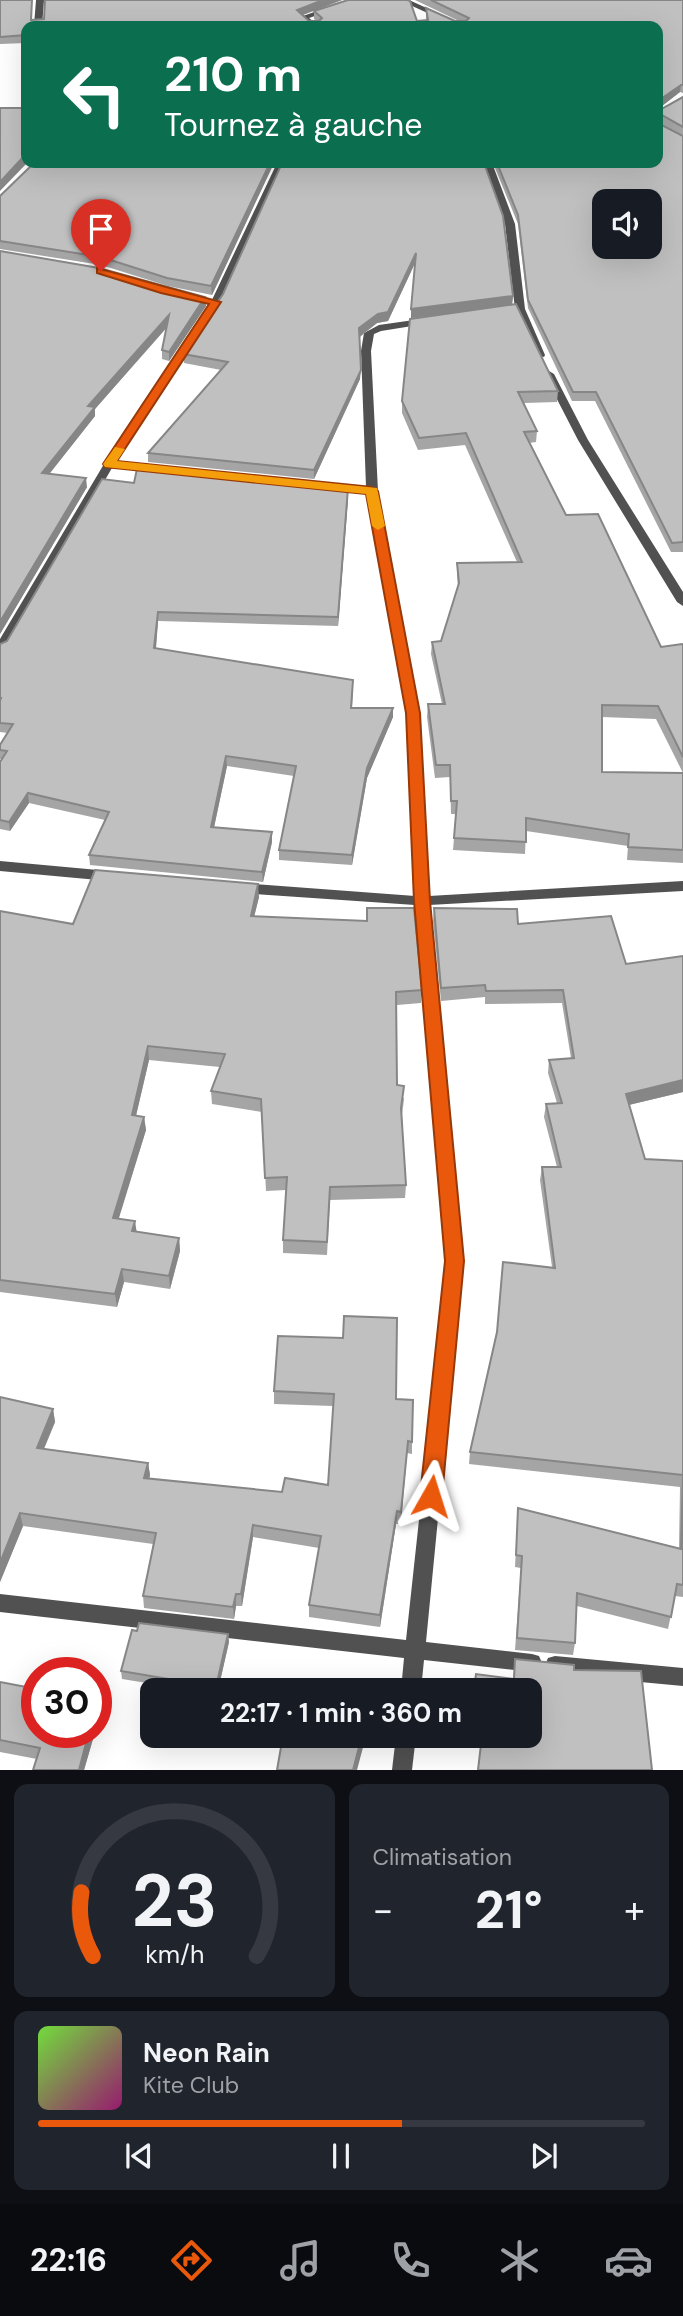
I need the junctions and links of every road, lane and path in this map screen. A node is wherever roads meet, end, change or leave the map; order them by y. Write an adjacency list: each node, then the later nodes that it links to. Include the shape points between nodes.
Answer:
1 (40, 0): 6 (street)
2 (357, 0): 7 (street, via 304,17)
3 (403, 0): 4 (street)
4 (415, 5): 5 (street); 8 (street)
5 (418, 16)
6 (38, 21)
7 (309, 21)
8 (450, 21)
9 (279, 168): 12 (street)
10 (490, 168): 18 (street, via 510,224 513,310 583,440)
11 (203, 299): 12 (street)
12 (216, 302): 14 (street)
13 (443, 319): 17 (street, via 379,328 366,339)
14 (109, 464): 15 (street); 19 (street)
15 (164, 470)
16 (275, 481): 17 (street)
17 (372, 491): 24 (street, via 413,713)
18 (683, 602)
19 (0, 649)
20 (0, 866): 21 (street)
21 (121, 877)
22 (683, 886): 24 (street)
23 (229, 887): 24 (street)
24 (422, 901): 26 (street, via 454,1261)
25 (0, 1603): 26 (street)
26 (415, 1652): 27 (street); 28 (street)
27 (683, 1677)
28 (412, 1678)
29 (405, 1748): 30 (street)
30 (402, 1770)

